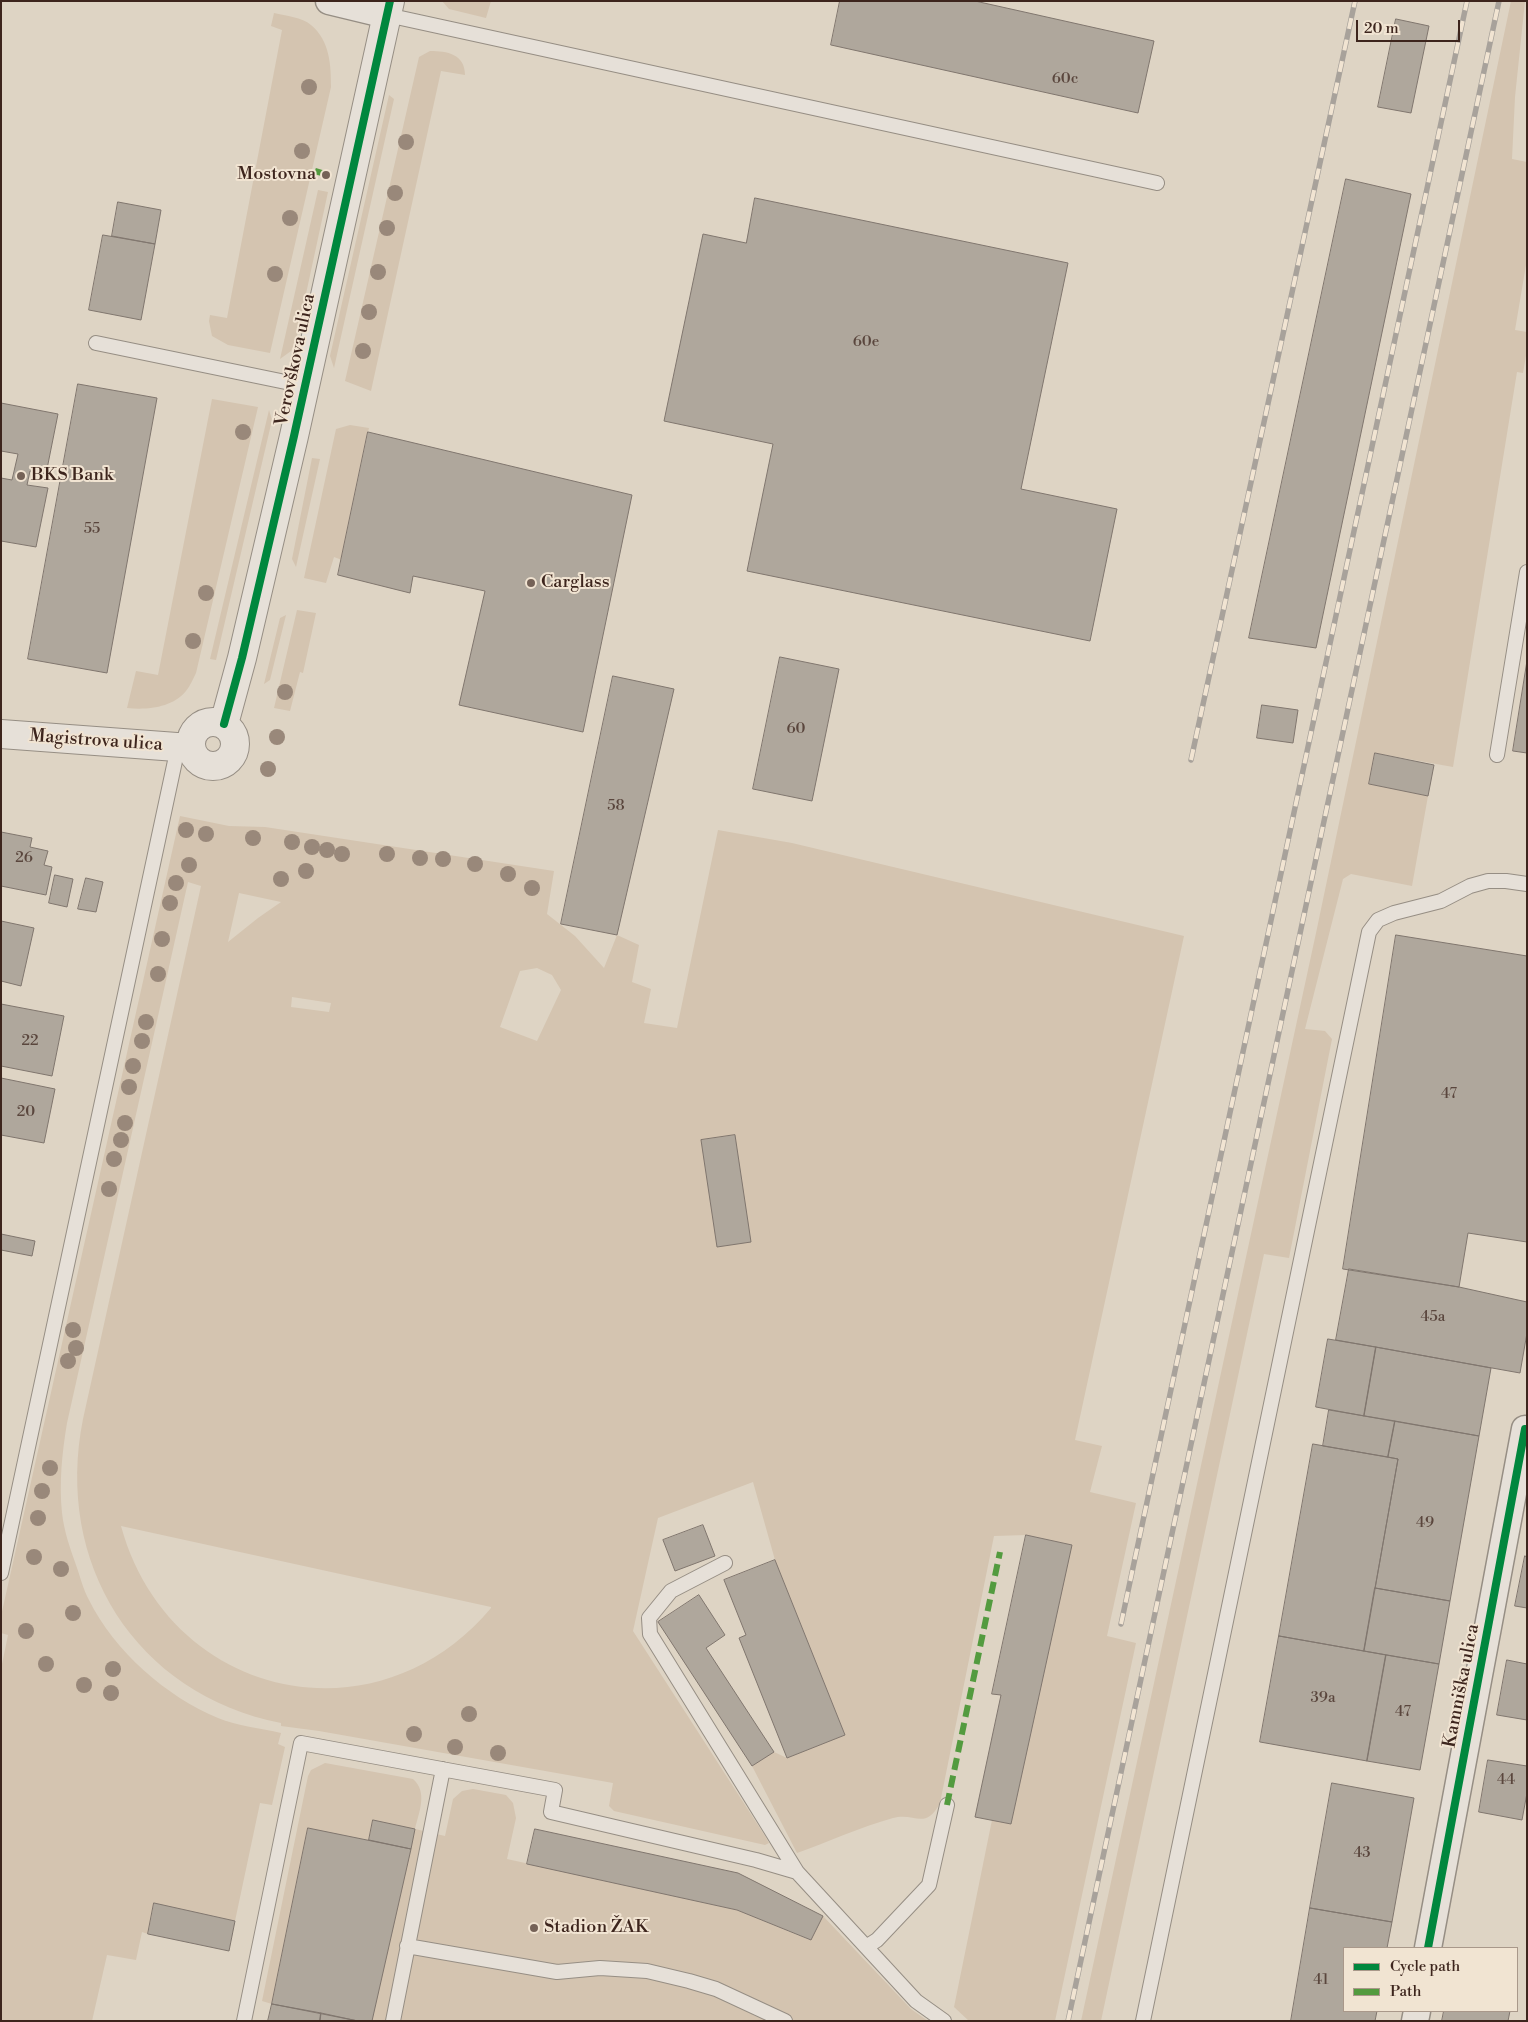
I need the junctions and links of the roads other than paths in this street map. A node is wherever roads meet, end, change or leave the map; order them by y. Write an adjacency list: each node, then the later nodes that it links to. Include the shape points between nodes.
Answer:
1 (329, 1): 2 (street)
2 (388, 8): 3 (lane); 5 (street, Verovškova ulica)
3 (1157, 183)
4 (96, 343): 5 (lane)
5 (305, 386): 7 (street, Verovškova ulica)
6 (1527, 572): 10 (lane)
7 (224, 724): 9 (street, via 211,722 198,728); 9 (street, via 236,744 231,758 225,763 211,767 204,765)
8 (1, 734): 9 (street, Magistrova ulica)
9 (184, 747): 14 (lane)
10 (1496, 755)
11 (1527, 884): 25 (lane, via 1488,881 1470,886 1441,901 1378,920 1369,932)
12 (1525, 1429): 20 (street, Kamniška ulica)
13 (725, 1563): 17 (lane, via 671,1591 649,1618 650,1634)
14 (1, 1573)
15 (442, 1769): 17 (lane, via 555,1790 551,1812); 18 (lane); 21 (lane, via 301,1742)
16 (947, 1805): 19 (lane, via 929,1885 877,1940)
17 (797, 1872): 19 (lane)
18 (407, 1946): 22 (lane); 23 (lane, via 557,1972 600,1968 647,1971 716,1989)
19 (866, 1947): 24 (lane, via 916,2001)
20 (1428, 1947)
21 (244, 2021)
22 (392, 2021)
23 (786, 2021)
24 (944, 2021)
25 (1142, 2021)

